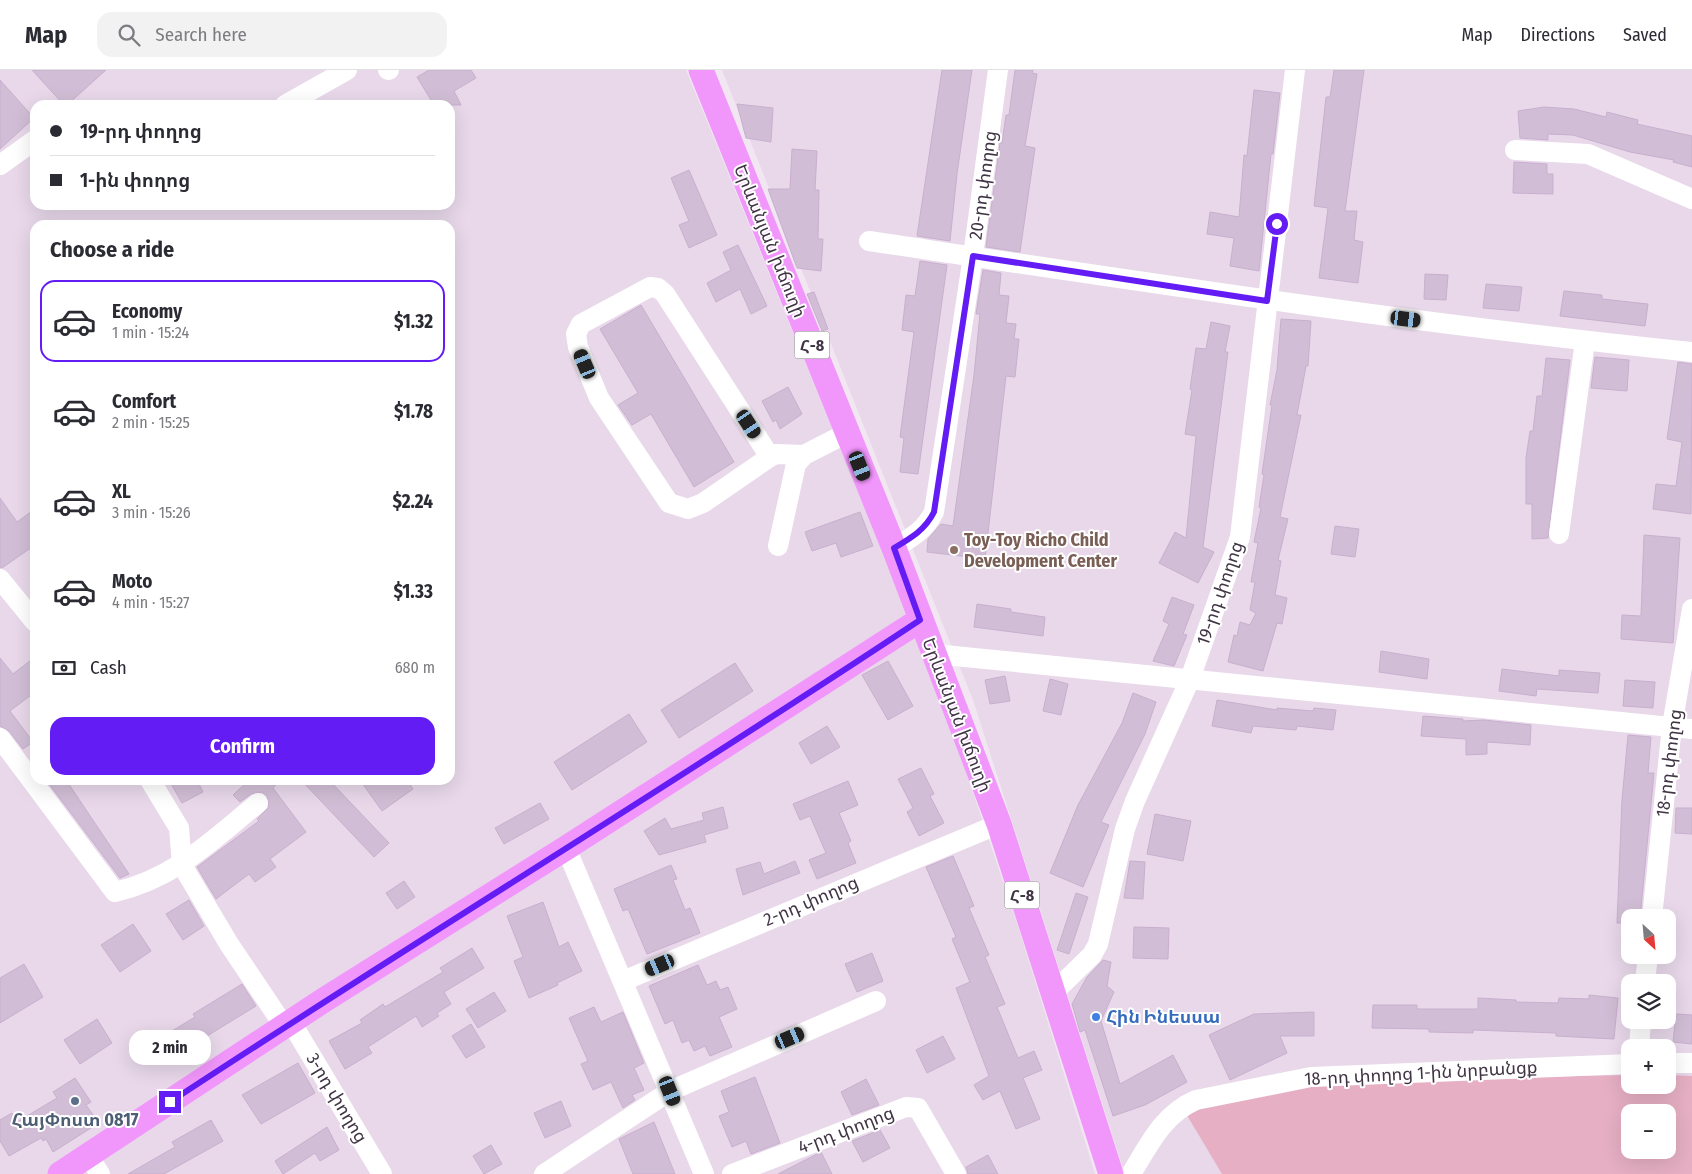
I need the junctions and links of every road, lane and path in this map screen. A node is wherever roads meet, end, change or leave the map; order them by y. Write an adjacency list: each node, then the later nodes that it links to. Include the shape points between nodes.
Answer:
1 (347, 70): 5 (street)
2 (701, 70): 15 (main road, Երևանյան խճուղի / Հ-8)
3 (998, 70): 11 (street, 20-րդ փողոց)
4 (1296, 70): 12 (street, 19-րդ փողոց)
5 (294, 100)
6 (30, 144): 8 (street)
7 (1515, 150): 9 (street, via 1588,154)
8 (0, 165)
9 (1692, 199)
10 (869, 241): 11 (street)
11 (973, 256): 12 (street); 20 (street, 20-րդ փողոց, via 934,512 919,533)
12 (1267, 301): 13 (street); 26 (street, 19-րդ փողոց, via 1240,536)
13 (1584, 341): 14 (street); 18 (street)
14 (1692, 352)
15 (847, 433): 16 (street); 20 (main road, Երևանյան խճուղի / Հ-8)
16 (804, 455): 17 (street, via 776,454); 19 (street, via 796,464)
17 (770, 457): 17 (street, via 702,503 688,509 669,503 599,398 578,347 576,334 581,324 650,287 658,288 665,294)
18 (1558, 534)
19 (778, 546)
20 (894, 548): 24 (main road, Երևանյան խճուղի / Հ-8)
21 (0, 579): 23 (street)
22 (1692, 609): 27 (street, 18-րդ փողոց)
23 (30, 616)
24 (920, 620): 25 (main road, Երևանյան խճուղի / Հ-8); 35 (main road)
25 (934, 654): 26 (street); 34 (main road, Երևանյան խճուղի / Հ-8)
26 (1190, 679): 27 (street); 39 (street, 19-րդ փողոց, via 1125,829 1098,944 1092,955)
27 (1672, 726): 28 (street); 37 (street, 18-րդ փողոց)
28 (1692, 729)
29 (0, 738): 30 (street)
30 (30, 778)
31 (35, 785): 36 (street, via 115,892 140,886)
32 (153, 785): 36 (street, via 179,828)
33 (258, 802): 36 (street)
34 (1000, 824): 38 (street, 2-րդ փողոց); 39 (main road, Երևանյան խճուղի / Հ-8)
35 (566, 848): 38 (street); 41 (main road)
36 (182, 865): 41 (street, 3-րդ փողոց, via 230,944)
37 (1653, 909)
38 (623, 980): 45 (street)
39 (1053, 993): 53 (main road, Երևանյան խճուղի / Հ-8)
40 (876, 1001): 45 (street)
41 (287, 1024): 46 (main road); 48 (street, 3-րդ փողոց)
42 (1676, 1063): 43 (street)
43 (1692, 1063)
44 (1621, 1064): 54 (street, 18-րդ փողոց 1-ին նրբանցք, via 1311,1077 1196,1100 1179,1107 1163,1123)
45 (670, 1091): 49 (street); 50 (street)
46 (94, 1165): 47 (main road)
47 (60, 1174)
48 (382, 1174)
49 (544, 1174)
50 (704, 1174)
51 (732, 1174): 52 (street, 4-րդ փողոց, via 906,1107 918,1108)
52 (956, 1174)
53 (1111, 1174)
54 (1131, 1174)

